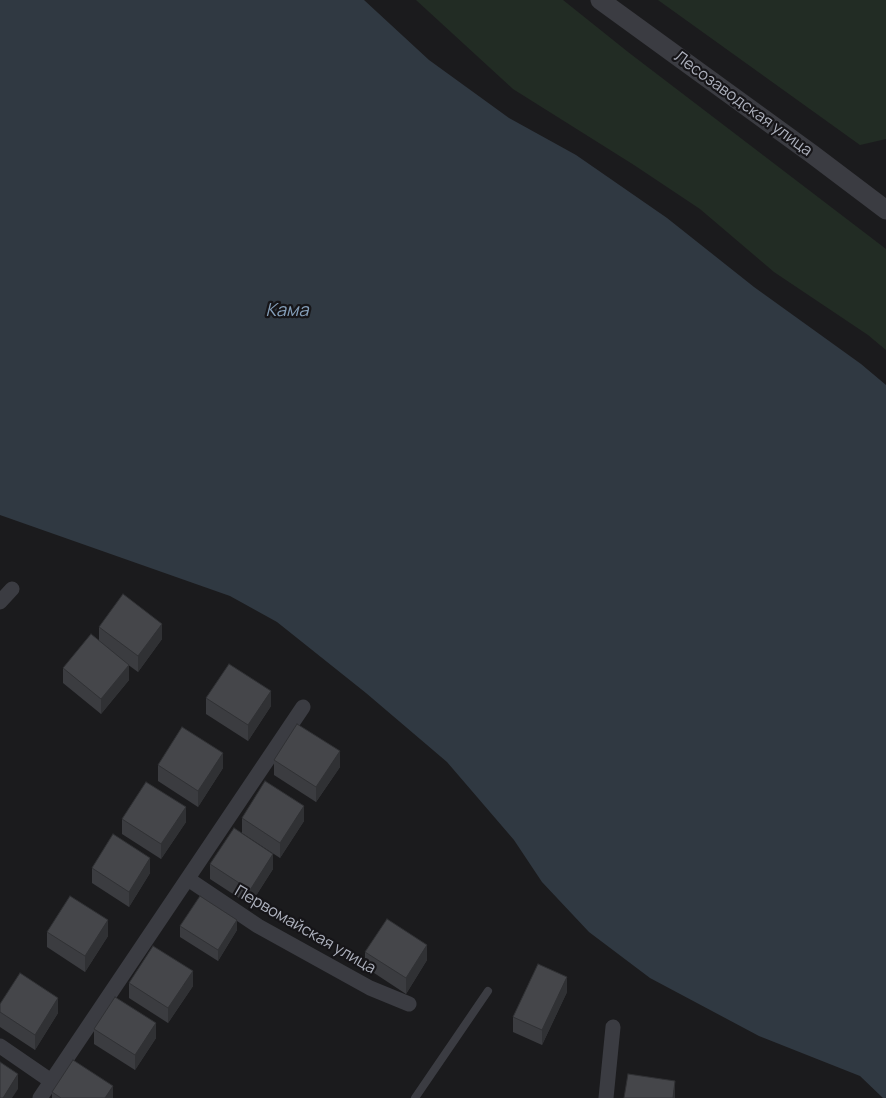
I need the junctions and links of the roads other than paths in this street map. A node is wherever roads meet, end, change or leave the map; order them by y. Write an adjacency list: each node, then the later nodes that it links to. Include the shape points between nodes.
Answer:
1 (600, 0): 2 (street, Лесозаводская улица)
2 (886, 210)
3 (12, 588): 4 (street)
4 (0, 602)
5 (303, 707): 6 (street)
6 (188, 878): 8 (street, Первомайская улица, via 258,926 370,988); 11 (street)
7 (488, 991): 13 (lane)
8 (409, 1004)
9 (613, 1027): 14 (street)
10 (0, 1046): 11 (street)
11 (51, 1081): 12 (street)
12 (40, 1098)
13 (415, 1098)
14 (606, 1098)

